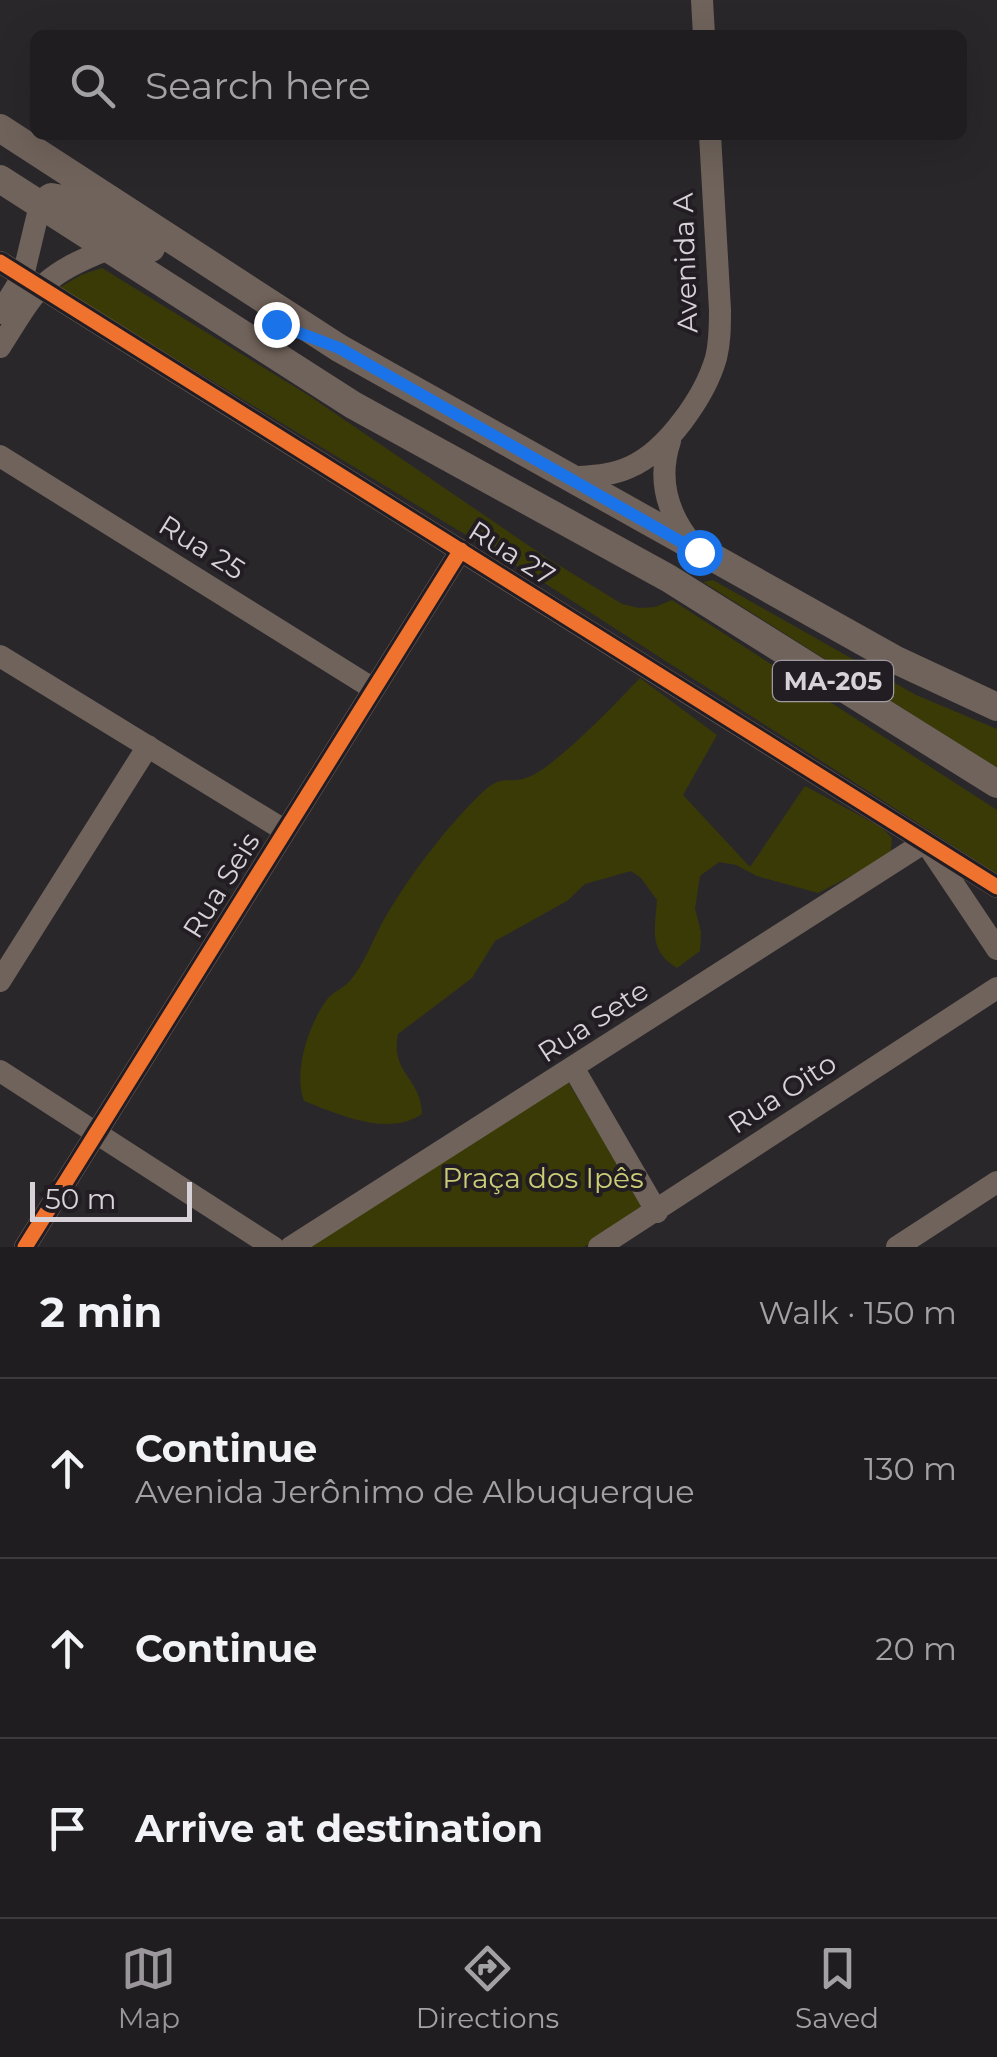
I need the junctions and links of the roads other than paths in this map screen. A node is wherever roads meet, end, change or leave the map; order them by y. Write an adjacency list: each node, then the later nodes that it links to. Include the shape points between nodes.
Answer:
1 (702, 0): 2 (street)
2 (704, 30)
3 (0, 128): 12 (main road, MA-205)
4 (710, 140): 13 (street, Avenida A, via 720,338 712,369)
5 (0, 179): 6 (main road, MA-205)
6 (40, 206): 7 (main road, MA-205); 9 (street); 12 (main road, via 51,198 74,201 276,324)
7 (106, 250): 9 (street); 22 (main road, MA-205, via 378,420 668,578)
8 (0, 262): 9 (street, Rua 27)
9 (31, 281): 10 (street); 11 (street); 16 (street, Rua 27)
10 (0, 313)
11 (0, 348)
12 (339, 348): 15 (main road, MA-205)
13 (671, 437): 15 (street, Avenida A, via 626,470); 17 (street, Avenida A, via 664,489)
14 (0, 456): 19 (street, Rua 25)
15 (568, 478): 17 (main road, MA-205)
16 (461, 550): 19 (street, Rua Seis); 24 (street, Rua 27)
17 (699, 552): 20 (main road, MA-205)
18 (2, 662): 21 (street)
19 (372, 688): 23 (street, Rua Seis)
20 (997, 707)
21 (148, 746): 23 (street); 27 (street)
22 (997, 784)
23 (284, 830): 31 (street, Rua Seis)
24 (925, 842): 25 (street, Rua 27); 26 (street); 29 (street, Rua Sete)
25 (997, 887)
26 (997, 949)
27 (0, 982)
28 (997, 988): 33 (street, Rua Oito)
29 (574, 1069): 33 (street); 37 (street, Rua Sete)
30 (0, 1071): 31 (street)
31 (96, 1133): 35 (street, Rua Seis); 36 (street)
32 (997, 1182): 38 (street)
33 (657, 1212): 34 (street, Rua Oito)
34 (604, 1246)
35 (25, 1247)
36 (272, 1247)
37 (290, 1247)
38 (897, 1247)

